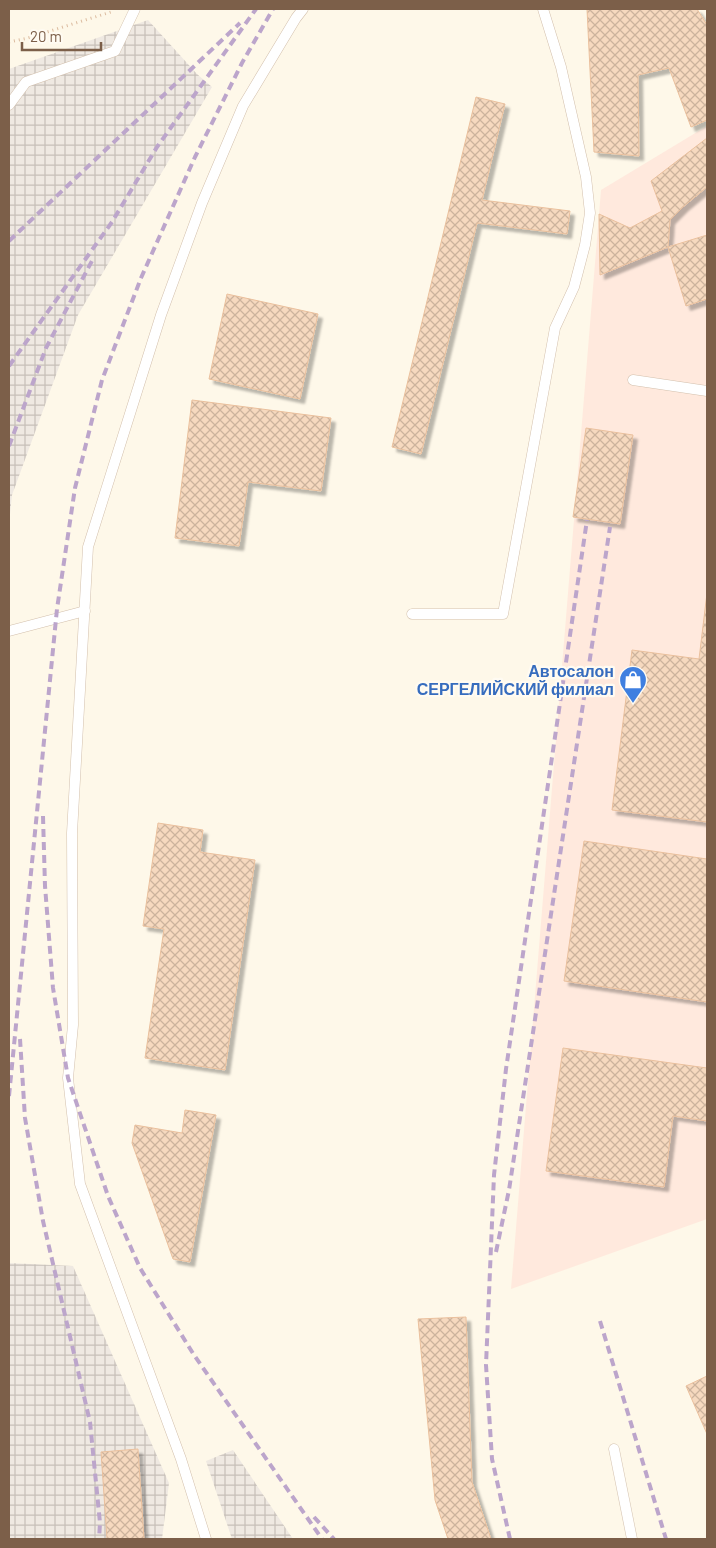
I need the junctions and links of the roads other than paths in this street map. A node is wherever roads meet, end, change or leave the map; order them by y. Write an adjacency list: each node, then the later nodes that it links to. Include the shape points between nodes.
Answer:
1 (135, 9): 4 (lane, via 115,51 26,82)
2 (303, 9): 7 (lane, via 243,106 202,203 161,315 88,547)
3 (543, 9): 8 (lane, via 561,67 586,177 590,213 585,245 574,287 555,328 503,614)
4 (9, 105)
5 (633, 380): 6 (lane)
6 (707, 391)
7 (84, 611): 9 (lane); 11 (lane, via 72,833 72,1025 68,1078 80,1184 181,1459)
8 (412, 614)
9 (9, 631)
10 (614, 1449): 12 (lane)
11 (206, 1539)
12 (632, 1539)

